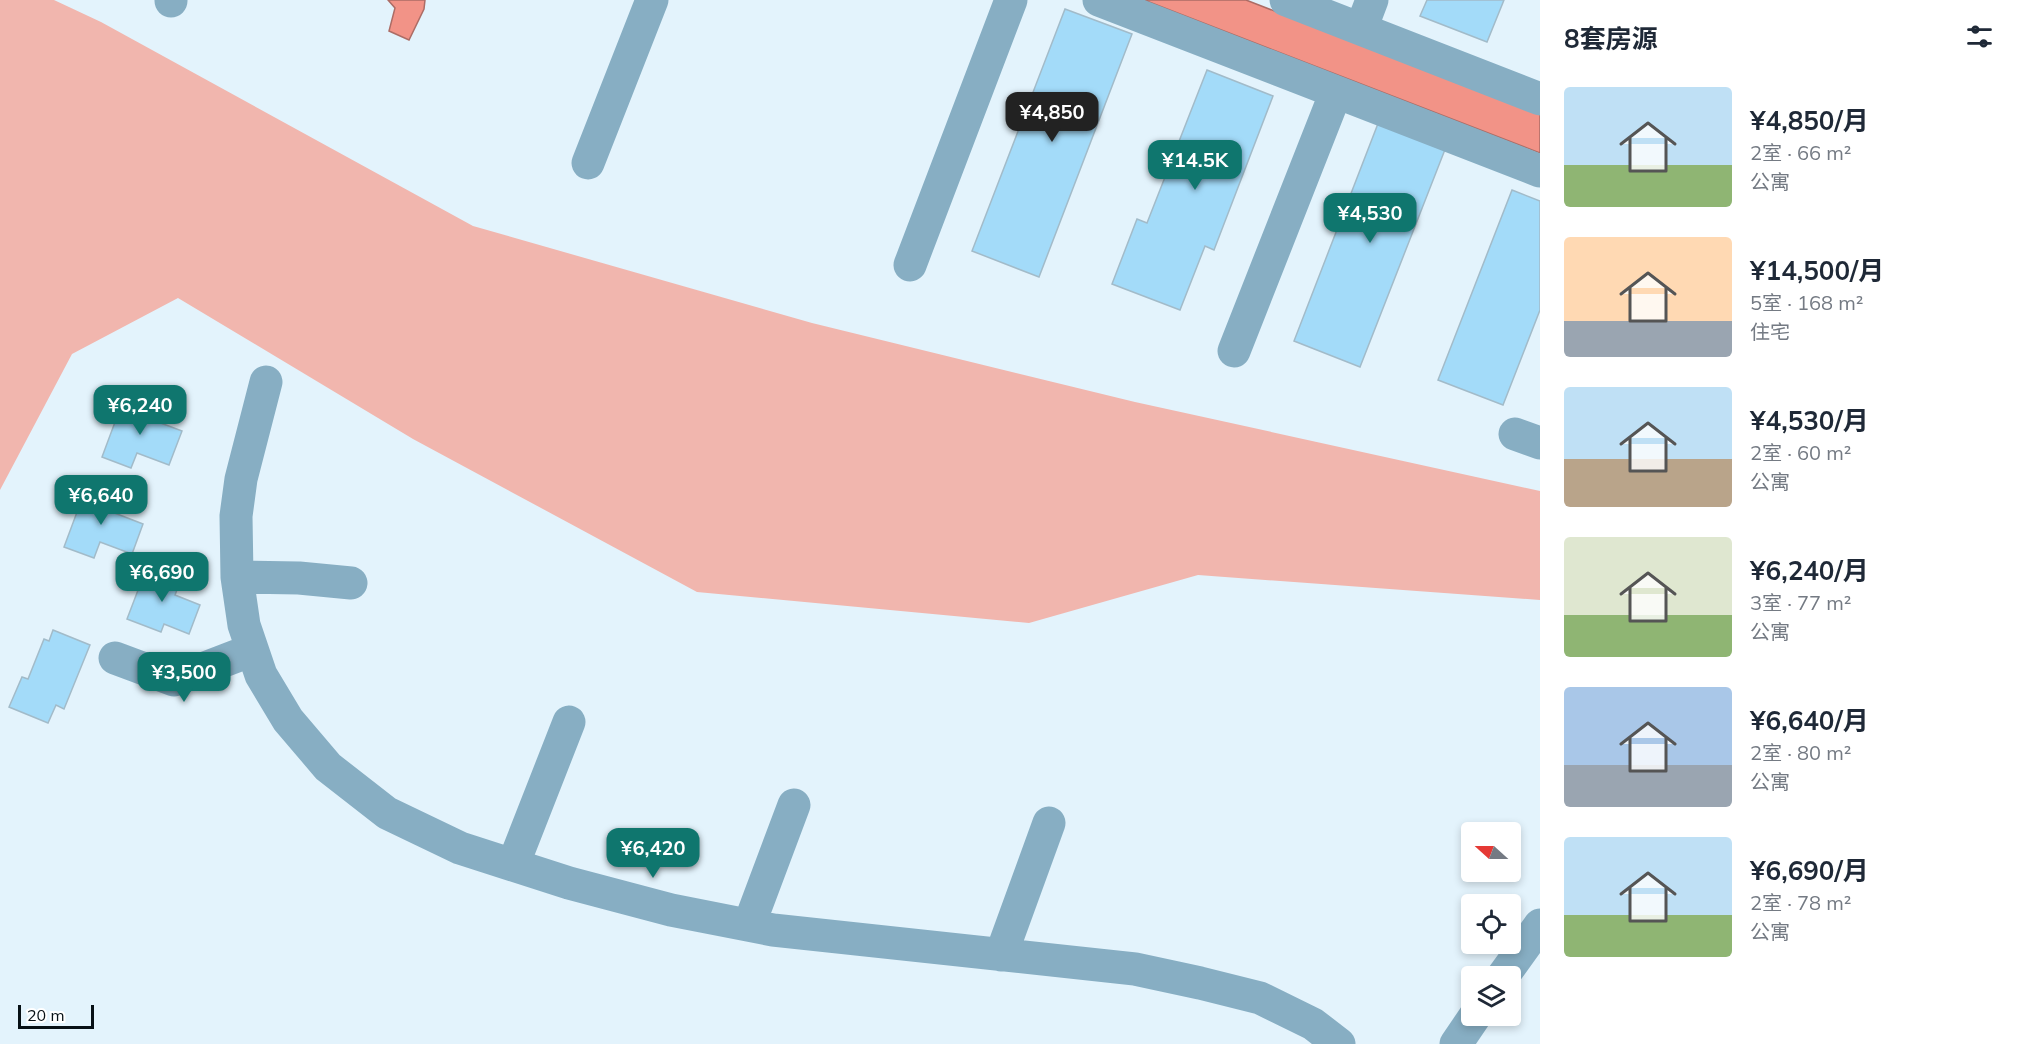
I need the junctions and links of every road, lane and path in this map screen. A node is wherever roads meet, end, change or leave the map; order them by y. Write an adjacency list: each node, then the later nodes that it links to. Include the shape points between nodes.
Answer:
1 (651, 0): 8 (street)
2 (1011, 0): 10 (street)
3 (1099, 0): 6 (street)
4 (1286, 0): 5 (street)
5 (1366, 14): 7 (street)
6 (1336, 92): 9 (street); 11 (street)
7 (1540, 99)
8 (588, 163)
9 (1540, 171)
10 (910, 265)
11 (1234, 351)
12 (266, 382): 13 (street, via 241,479 236,516)
13 (237, 577): 14 (street); 15 (street)
14 (351, 583)
15 (252, 650): 16 (street, via 174,680); 20 (street, via 261,675 288,720 328,767 387,813 460,848)
16 (115, 658)
17 (569, 722): 20 (street)
18 (794, 805): 21 (street)
19 (1049, 823): 23 (street)
20 (513, 865): 21 (street, via 659,907)
21 (749, 925): 23 (street)
22 (1540, 925): 24 (street)
23 (1001, 955): 26 (street, via 1135,969 1260,998 1313,1024)
24 (1510, 966)
25 (1468, 1026): 27 (street)
26 (1339, 1044)
27 (1455, 1044)

